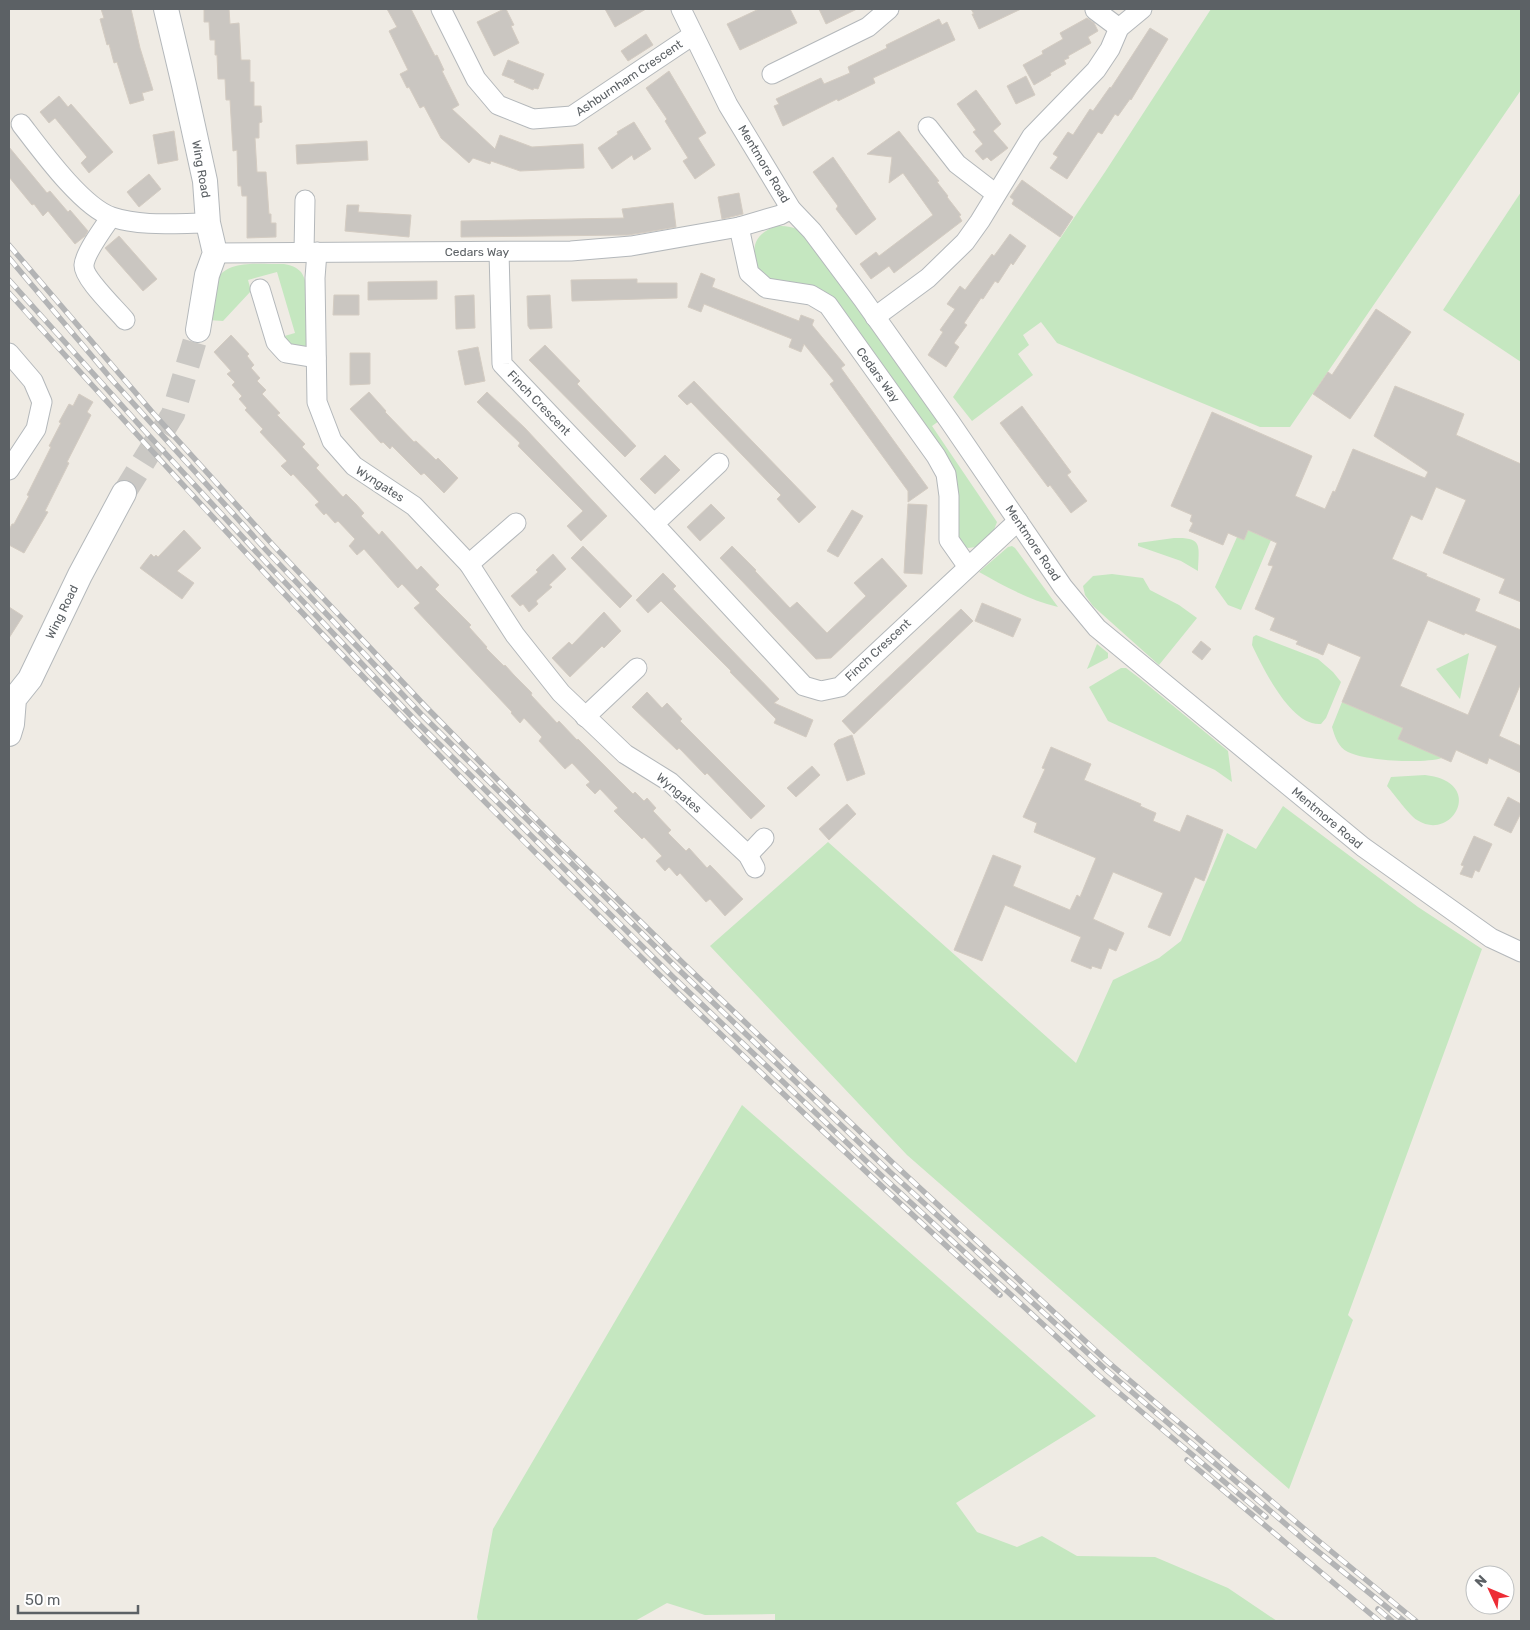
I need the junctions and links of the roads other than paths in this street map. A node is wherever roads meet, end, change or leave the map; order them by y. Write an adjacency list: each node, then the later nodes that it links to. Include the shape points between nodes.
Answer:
1 (166, 9): 16 (street, Wing Road, via 204,182)
2 (441, 9): 8 (street, Ashburnham Crescent, via 476,79 498,105 533,119 572,116)
3 (681, 9): 8 (street, Mentmore Road)
4 (889, 9): 9 (street, via 868,27)
5 (1142, 9): 7 (street)
6 (1096, 10): 7 (street)
7 (1119, 28): 12 (street, via 1096,70 1032,136)
8 (693, 35): 14 (street, Mentmore Road, via 728,105)
9 (772, 74)
10 (21, 124): 15 (street, via 69,184)
11 (928, 127): 12 (street, via 957,164)
12 (996, 194): 22 (street, via 970,235 947,261)
13 (305, 200): 18 (street, Wyngates)
14 (791, 209): 17 (street, Cedars Way); 22 (street, Mentmore Road, via 812,231)
15 (111, 217): 16 (street, via 137,222); 23 (street, via 84,264 86,274)
16 (208, 223): 20 (street, Wing Road)
17 (739, 227): 19 (street, Cedars Way, via 631,246); 34 (street, Cedars Way, via 749,273 766,288 811,296 828,305 936,456 946,474 949,540)
18 (311, 252): 19 (street, Cedars Way); 20 (street, Cedars Way); 26 (street, Wyngates, via 315,278)
19 (499, 252): 32 (street, Finch Crescent, via 502,364)
20 (214, 253): 24 (street, Wing Road)
21 (260, 289): 26 (street, via 276,342 286,353)
22 (875, 317): 30 (street, Mentmore Road)
23 (125, 320)
24 (198, 330)
25 (9, 354): 28 (street, via 34,381 42,402 36,429)
26 (316, 358): 33 (street, Wyngates, via 317,402 332,441 354,466 414,506)
27 (719, 463): 32 (street)
28 (9, 470)
29 (124, 493): 36 (street, Wing Road, via 30,679)
30 (1018, 521): 34 (street, Finch Crescent); 40 (street, Mentmore Road, via 1097,628 1363,848 1491,938)
31 (516, 523): 33 (street)
32 (654, 524): 34 (street, Finch Crescent, via 804,686 821,691 840,686)
33 (469, 564): 37 (street, Wyngates, via 514,635)
34 (968, 567)
35 (637, 668): 37 (street)
36 (11, 698): 38 (street, Wing Road)
37 (585, 717): 39 (street, Wyngates, via 626,754 670,782 751,861)
38 (9, 734)
39 (764, 838)
40 (1521, 952)

